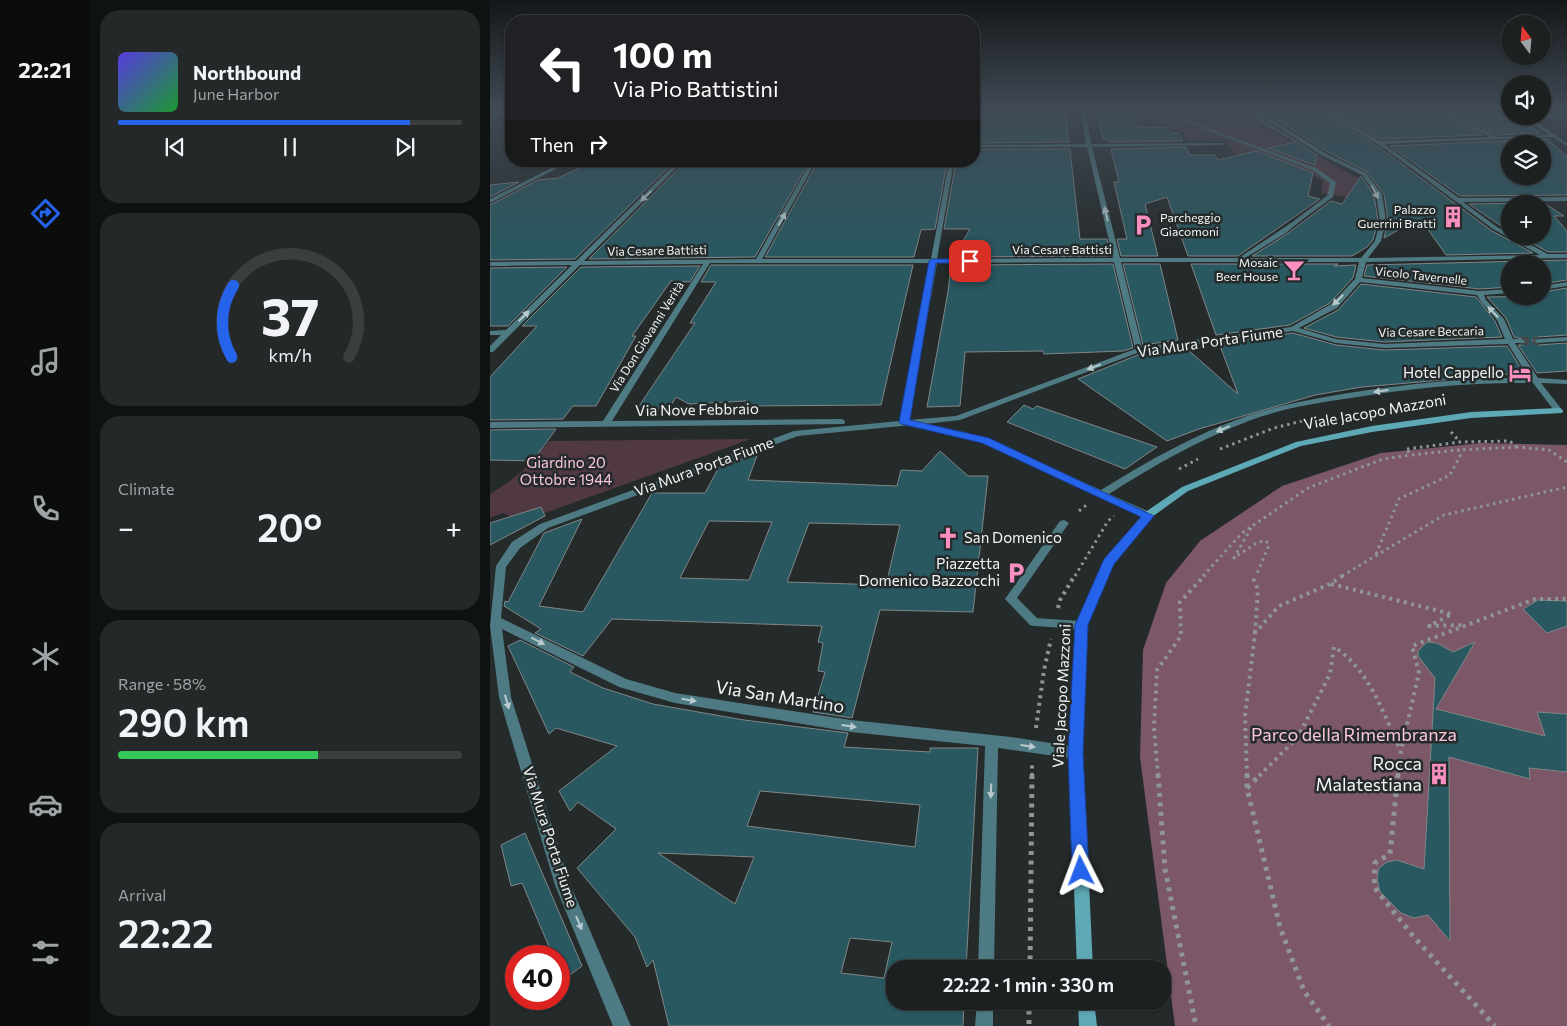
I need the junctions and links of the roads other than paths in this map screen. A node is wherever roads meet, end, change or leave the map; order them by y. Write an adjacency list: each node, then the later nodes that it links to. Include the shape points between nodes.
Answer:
1 (1092, 158): 23 (street, one-way to 1)
2 (1284, 158): 18 (street, via 1314,169 1333,182 1330,197 1284,232)
3 (1331, 158): 19 (street, one-way to 19, via 1364,174 1378,194 1383,221 1378,241)
4 (1398, 158): 11 (street)
5 (557, 167): 10 (street)
6 (675, 167): 25 (street, one-way to 25)
7 (811, 167): 21 (street, one-way to 7)
8 (951, 167): 22 (street)
9 (1567, 199): 11 (street)
10 (492, 200)
11 (1456, 200): 12 (street)
12 (1501, 230)
13 (1527, 245): 14 (street)
14 (1545, 255)
15 (1551, 255): 16 (street, Via Cesare Battisti)
16 (1566, 256)
17 (1501, 257): 19 (street, Via Cesare Battisti)
18 (1240, 259): 19 (street, Via Cesare Battisti); 23 (street, Via Cesare Battisti)
19 (1363, 260): 26 (street, Via Mura Porta Fiume)
20 (708, 261): 21 (street, Via Cesare Battisti); 25 (street, Via Cesare Battisti); 44 (street, Via Don Giovanni Verità)
21 (758, 261): 22 (street, Via Cesare Battisti)
22 (932, 261): 23 (street, Via Cesare Battisti); 42 (street)
23 (1118, 261): 39 (street)
24 (490, 264): 25 (street, Via Cesare Battisti)
25 (578, 264): 32 (street, one-way to 25)
26 (1358, 280): 30 (street, Vicolo Tavernelle); 31 (street, Via Mura Porta Fiume, one-way to 31, via 1334,306)
27 (1567, 284): 28 (street)
28 (1551, 287)
29 (1501, 292): 30 (street, Vicolo Tavernelle)
30 (1480, 294): 35 (street, one-way to 30, via 1500,319)
31 (1293, 329): 35 (street, Via Cesare Beccaria, via 1336,341 1384,346); 39 (street, Via Mura Porta Fiume)
32 (507, 332): 33 (street); 38 (street)
33 (490, 333)
34 (1567, 339): 37 (street)
35 (1510, 341): 36 (street, Via Cesare Beccaria); 40 (street)
36 (1521, 341)
37 (1538, 341)
38 (490, 350)
39 (1139, 350): 42 (street, Via Mura Porta Fiume, one-way to 42, via 957,418)
40 (1534, 380): 41 (street, Viale Jacopo Mazzoni); 45 (street, Viale Jacopo Mazzoni, one-way to 45, via 1416,386 1323,399 1250,418 1146,466); 46 (street, Viale Jacopo Mazzoni, via 1559,410 1471,415 1372,429 1299,444 1185,489)
41 (1567, 382)
42 (904, 422): 44 (street, Via Nove Febbraio); 45 (street, via 985,440); 48 (street, Via Mura Porta Fiume, via 797,433 544,526 516,545 501,566)
43 (490, 425): 44 (street, Via Nove Febbraio)
44 (605, 425)
45 (1102, 494): 46 (street)
46 (1148, 516): 49 (street, Viale Jacopo Mazzoni, via 1109,562)
47 (1064, 523): 49 (street, via 1011,599 1034,622)
48 (495, 620): 50 (street, Via San Martino, one-way to 50, via 622,684 675,698 851,726); 56 (street, Via Mura Porta Fiume, one-way to 56, via 505,697 558,866)
49 (1081, 625): 51 (street, Viale Jacopo Mazzoni)
50 (992, 742): 51 (street, Via San Martino, one-way to 51); 52 (street, one-way to 52)
51 (1076, 753): 53 (street, Viale Jacopo Mazzoni)
52 (986, 960)
53 (1085, 960)
54 (985, 1010): 57 (street)
55 (1087, 1010): 58 (street)
56 (622, 1026)
57 (984, 1026)
58 (1088, 1026)

